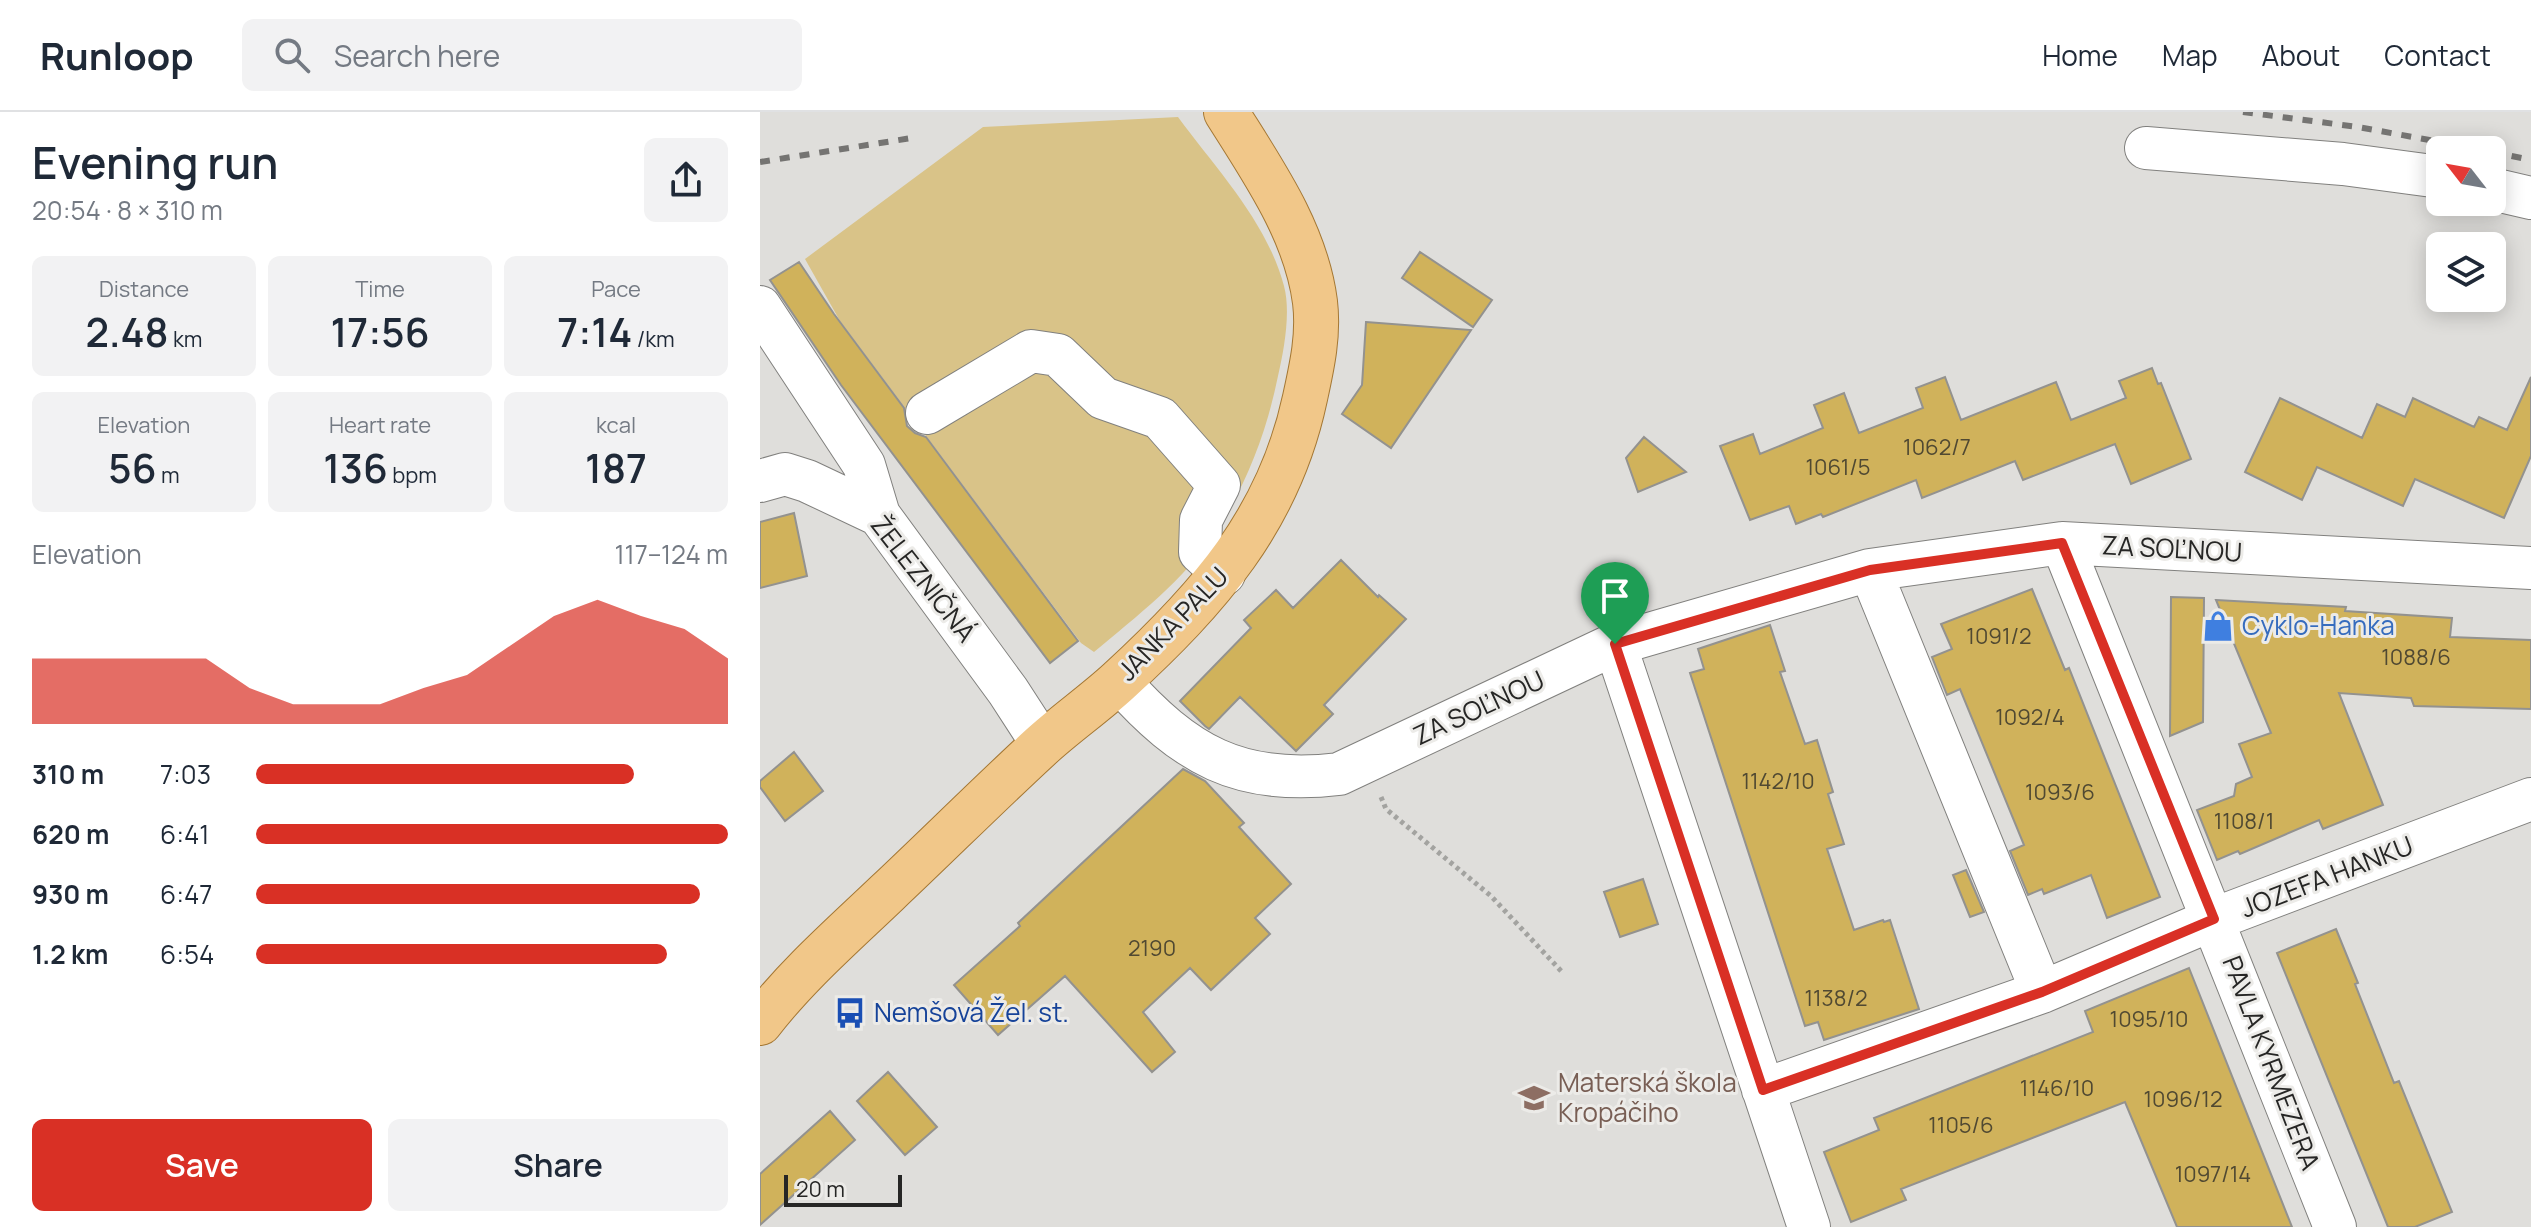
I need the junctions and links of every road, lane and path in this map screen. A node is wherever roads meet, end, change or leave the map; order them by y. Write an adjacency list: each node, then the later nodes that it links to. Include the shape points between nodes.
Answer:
1 (1226, 112): 11 (main road, JANKA PALU, via 1283,208 1305,256 1315,303 1316,349 1301,418)
2 (2146, 148): 3 (street)
3 (2426, 175)
4 (2506, 192): 5 (street)
5 (2531, 198)
6 (760, 307): 10 (street, via 864,465)
7 (927, 413): 9 (street, via 1031,351 1058,355 1103,398 1160,418)
8 (773, 478): 10 (street, ŽELEZNIČNÁ, via 807,481)
9 (1219, 485): 11 (street, via 1236,508); 15 (street, via 1201,520 1200,552)
10 (879, 515): 18 (street, ŽELEZNIČNÁ)
11 (1258, 521): 15 (main road, JANKA PALU)
12 (2062, 543): 13 (street, ZA SOĽNOU); 14 (street, ZA SOĽNOU); 21 (street, PAVLA KYRMEZERA)
13 (2531, 568)
14 (1870, 570): 16 (street, ZA SOĽNOU); 23 (street)
15 (1224, 574): 17 (main road, JANKA PALU)
16 (1615, 644): 17 (street, ZA SOĽNOU, via 1339,774 1300,779 1219,762 1181,741); 25 (street)
17 (1119, 681): 18 (main road, JANKA PALU)
18 (1043, 745): 24 (main road, JANKA PALU, via 801,975)
19 (1377, 784): 22 (path, via 1386,809 1491,896)
20 (2531, 799): 21 (street, JOZEFA HANKU)
21 (2214, 919): 23 (street, JOZEFA HANKU); 27 (street, PAVLA KYRMEZERA)
22 (1563, 973)
23 (2042, 992): 25 (street, JOZEFA HANKU)
24 (760, 1023)
25 (1763, 1090): 26 (street)
26 (1809, 1227)
27 (2335, 1227)

